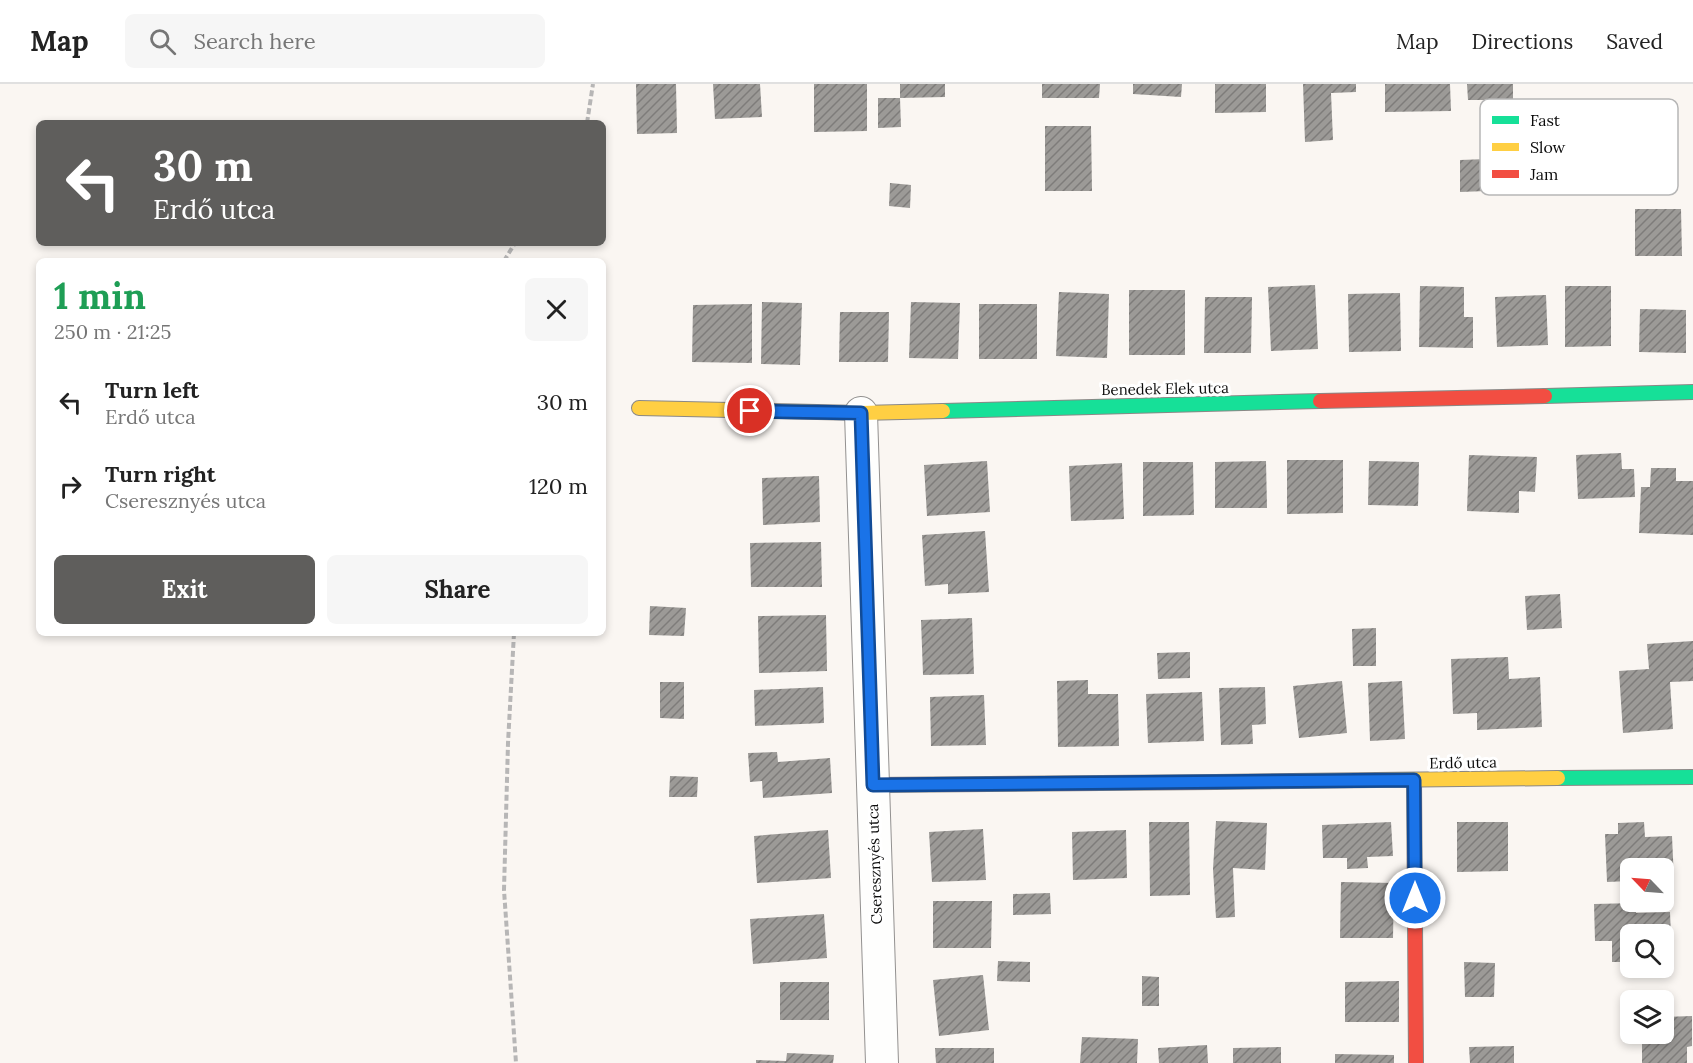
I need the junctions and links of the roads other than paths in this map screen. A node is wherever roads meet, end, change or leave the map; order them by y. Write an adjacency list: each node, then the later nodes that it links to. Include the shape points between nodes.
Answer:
1 (1693, 392): 3 (street, Benedek Elek utca)
2 (639, 408): 3 (street, Benedek Elek utca)
3 (861, 413): 6 (street, Cseresznyés utca)
4 (1693, 777): 5 (street, Erdő utca)
5 (1414, 780): 6 (street, Erdő utca); 8 (street)
6 (873, 785): 7 (street, Cseresznyés utca)
7 (882, 1063)
8 (1416, 1063)

